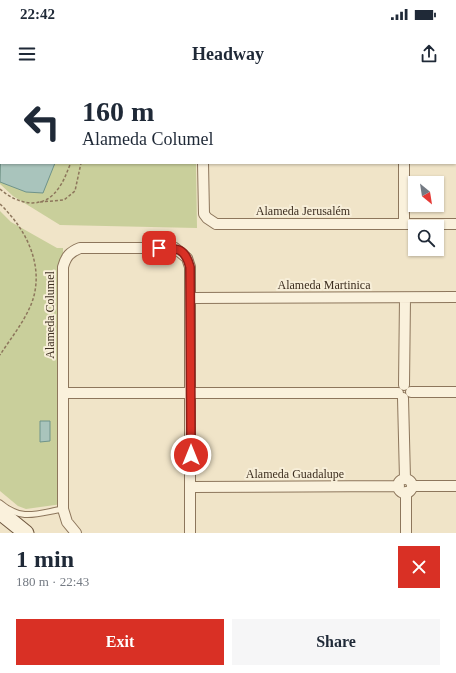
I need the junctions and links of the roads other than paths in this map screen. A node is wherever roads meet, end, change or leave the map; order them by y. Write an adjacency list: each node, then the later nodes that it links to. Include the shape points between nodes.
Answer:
1 (203, 164): 3 (street, Alameda Jerusalém, via 204,214 216,224)
2 (404, 164): 3 (street)
3 (404, 224): 4 (street, Alameda Jerusalém)
4 (456, 224)
5 (192, 298): 6 (street, Alameda Martinica); 8 (street, Alameda Columel); 11 (street, Alameda Columel, via 188,258 175,248 80,248 72,251 63,267)
6 (405, 298): 7 (street, Alameda Martinica); 9 (street)
7 (456, 298)
8 (191, 392): 9 (street); 11 (street); 14 (street, Alameda Columel)
9 (404, 392): 10 (street); 12 (street)
10 (456, 392)
11 (63, 393): 16 (street, Alameda Columel)
12 (405, 486): 13 (street, Alameda Guadalupe); 14 (street, Alameda Guadalupe); 21 (street)
13 (456, 486)
14 (191, 487): 20 (street, Alameda Columel)
15 (0, 504): 16 (lane, via 10,512 25,515)
16 (63, 509): 19 (street, Alameda Columel, via 67,522)
17 (0, 512): 18 (main road)
18 (26, 533)
19 (76, 533)
20 (190, 533)
21 (406, 533)

